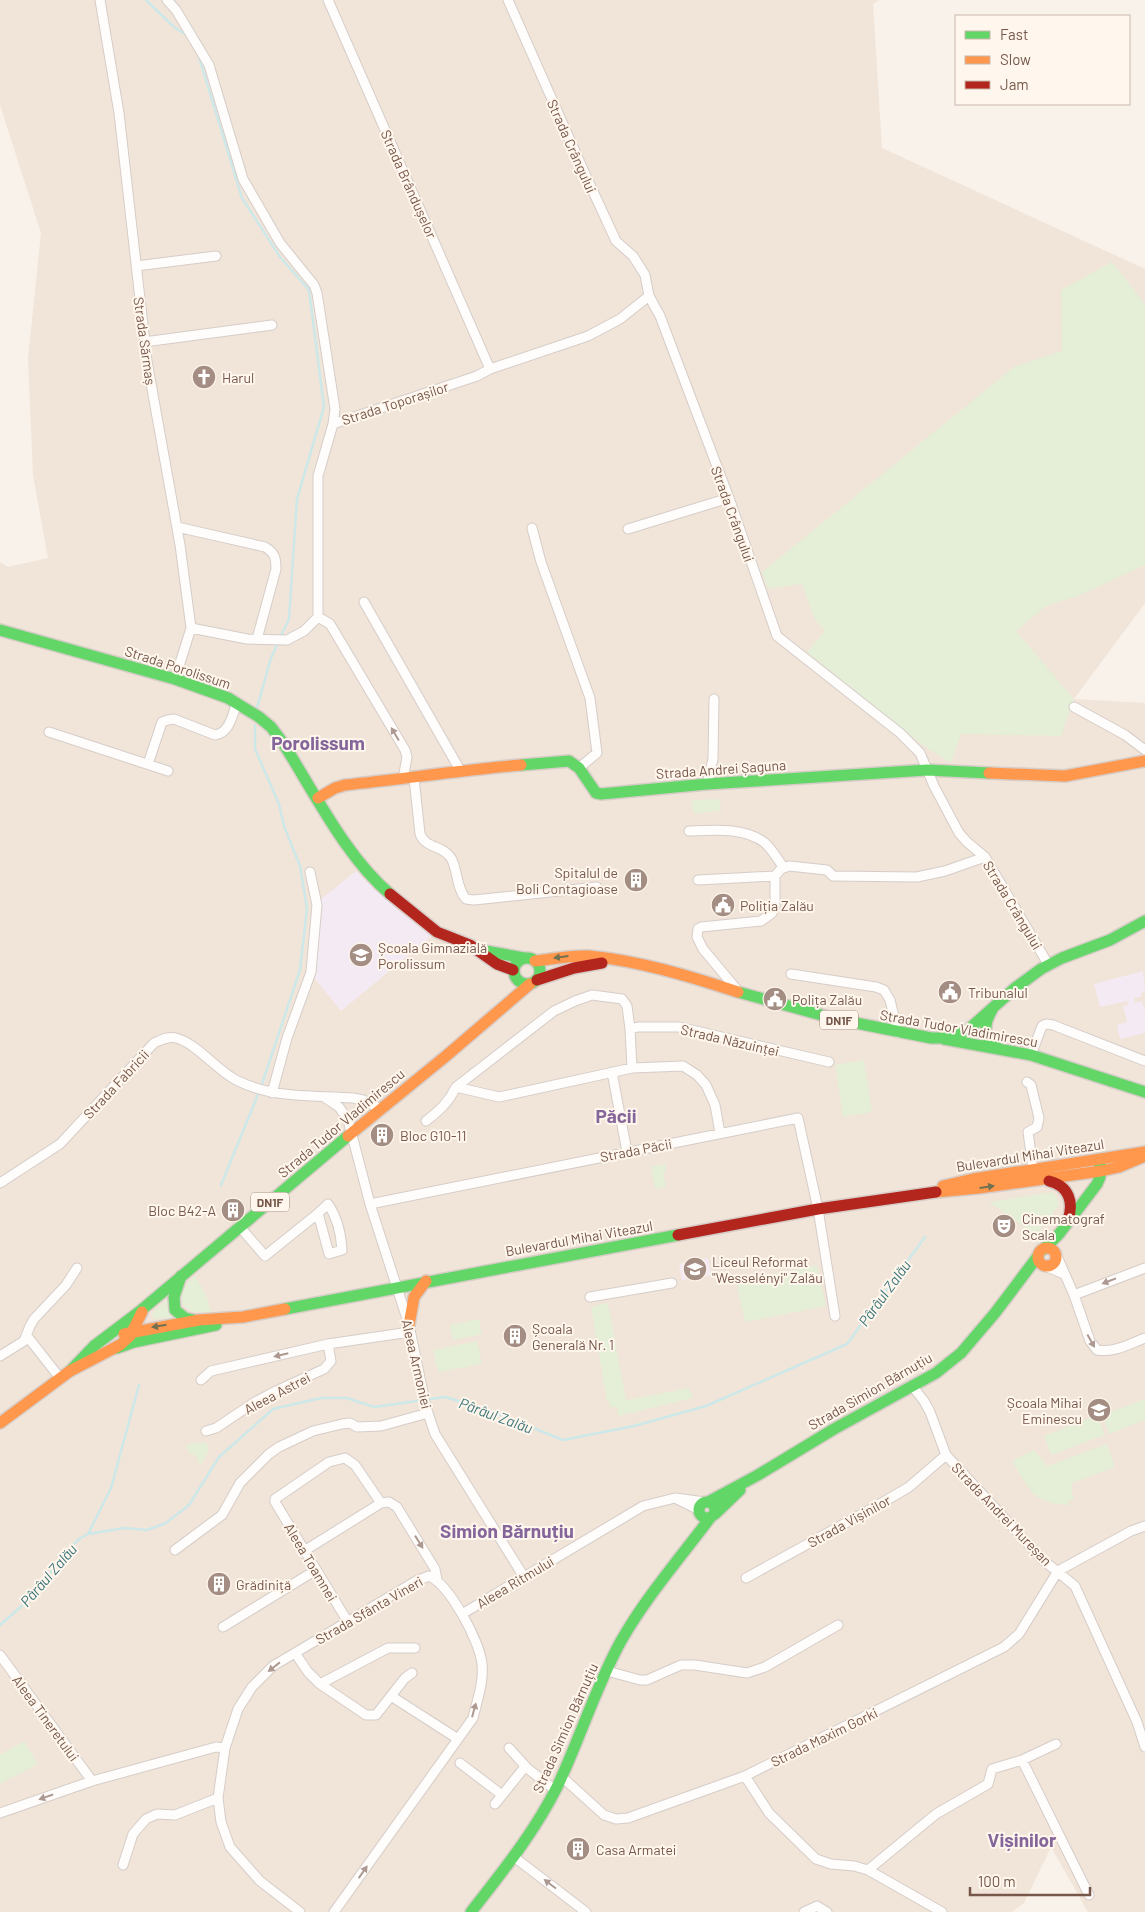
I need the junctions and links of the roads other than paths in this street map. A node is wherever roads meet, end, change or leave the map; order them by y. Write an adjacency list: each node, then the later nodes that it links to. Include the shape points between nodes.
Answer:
1 (100, 0): 6 (street, Strada Sărmaș, via 119,113)
2 (167, 0): 11 (street, via 209,65 243,179 280,243 314,285 335,409)
3 (328, 0): 10 (street, Strada Brândușelor)
4 (508, 0): 7 (street, Strada Crângului, via 600,208 616,241 633,256 645,275)
5 (216, 256): 6 (street)
6 (136, 266): 9 (street, Strada Sărmaș)
7 (649, 296): 10 (street, Strada Toporașilor, via 620,319 588,336); 12 (street, Strada Crângului, via 660,316)
8 (272, 325): 9 (street)
9 (144, 342): 13 (street, Strada Sărmaș)
10 (490, 369): 11 (street, Strada Toporașilor)
11 (333, 424): 17 (street, Strada Toporașilor, via 318,476)
12 (729, 498): 15 (street); 31 (street, Strada Crângului, via 777,636 900,733 920,753)
13 (177, 527): 18 (street, Strada Sărmaș); 20 (street, via 272,551 276,569)
14 (532, 528): 29 (street, via 540,562 590,698 597,754)
15 (628, 529)
16 (364, 602): 30 (street)
17 (318, 617): 20 (street, via 304,631 288,640); 33 (street, one-way to 17, via 405,750 330,624)
18 (191, 628): 20 (street); 21 (street, Strada Sărmaș)
19 (0, 630): 21 (main road, Strada Porolissum)
20 (258, 639)
21 (175, 679): 23 (main road, Strada Porolissum)
22 (714, 699): 34 (street, via 713,759)
23 (237, 703): 28 (street, via 226,730 215,736 174,720 162,722); 35 (main road, Strada Porolissum, via 277,734)
24 (1074, 707): 26 (street)
25 (49, 732): 28 (street)
26 (1145, 750)
27 (1145, 761): 31 (main road, Strada Andrei Șaguna, via 1065,776)
28 (148, 764): 32 (street)
29 (579, 768): 30 (main road, via 569,761); 34 (main road, Strada Andrei Șaguna, via 596,793 601,794)
30 (460, 770): 33 (main road)
31 (927, 770): 34 (main road, Strada Andrei Șaguna); 37 (street, Strada Crângului, via 959,833)
32 (168, 771)
33 (408, 779): 35 (main road, via 345,785); 42 (street, via 420,834 426,844 444,850 451,858 466,899)
34 (707, 784)
35 (318, 798): 44 (main road, Strada Porolissum, via 350,851 381,886 437,932)
36 (689, 830): 38 (street, via 723,830 754,836 767,844)
37 (985, 858): 38 (street, via 917,877 833,876 827,870); 48 (street, Strada Crângului)
38 (784, 868): 40 (street)
39 (310, 872): 69 (street, via 317,906 311,972)
40 (775, 876): 41 (street); 52 (street, via 775,907 761,921 698,929 697,937 703,949)
41 (698, 880)
42 (597, 887)
43 (1145, 921): 48 (main road, DN1F, via 1110,940)
44 (478, 950): 45 (main road, Strada Porolissum); 49 (main road, Strada Porolissum)
45 (524, 958): 46 (main road, DN1F); 49 (main road, via 516,963)
46 (536, 961): 47 (main road, Strada Tudor Vladimirescu / DN1F, one-way to 46, via 572,956); 51 (main road, via 540,972)
47 (621, 961): 51 (main road, Strada Tudor Vladimirescu / DN1F, via 583,966); 52 (main road, Strada Tudor Vladimirescu / DN1F, via 670,971)
48 (1048, 964): 53 (main road, DN1F)
49 (514, 972): 51 (main road, via 518,982); 54 (main road)
50 (791, 974): 57 (street, via 884,990 890,1000)
51 (534, 982): 54 (main road, Strada Tudor Vladimirescu / DN1F)
52 (738, 992): 57 (main road, Strada Tudor Vladimirescu / DN1F)
53 (997, 1003): 55 (main road, DN1F); 60 (main road, via 984,1030 988,1040)
54 (504, 1005): 71 (main road, Strada Tudor Vladimirescu / DN1F)
55 (977, 1022): 58 (main road, DN1F, via 962,1035); 59 (main road, via 968,1034 970,1040)
56 (630, 1029): 63 (street, Strada Năzuinței, via 679,1027); 64 (street); 67 (street, via 627,1006 622,999 592,995 554,1011)
57 (898, 1033): 58 (main road, Strada Tudor Vladimirescu / DN1F)
58 (942, 1039): 59 (main road, Strada Tudor Vladimirescu)
59 (977, 1044): 60 (main road, Strada Tudor Vladimirescu)
60 (998, 1048): 61 (main road, Strada Tudor Vladimirescu)
61 (1031, 1055): 62 (street, via 1039,1032 1046,1024); 68 (main road, Strada Tudor Vladimirescu)
62 (1145, 1061)
63 (829, 1062)
64 (632, 1068): 65 (street); 74 (street, via 683,1066 697,1074 715,1105)
65 (612, 1072): 67 (street, via 499,1097); 75 (street)
66 (1027, 1082): 79 (street, via 1031,1085 1039,1118 1037,1127 1028,1132)
67 (456, 1087): 72 (street, via 442,1108)
68 (1144, 1089)
69 (268, 1093): 70 (street, Strada Fabricii); 82 (street, Strada Fabricii, via 233,1079 176,1037 167,1038 154,1043 60,1144)
70 (324, 1097): 71 (street, Strada Fabricii, via 363,1100); 73 (street, via 333,1101 345,1114)
71 (379, 1108): 73 (main road, Strada Tudor Vladimirescu / DN1F)
72 (426, 1121)
73 (351, 1133): 84 (street, Aleea Armoniei); 88 (main road, Strada Tudor Vladimirescu / DN1F)
74 (720, 1133): 75 (street, Strada Păcii); 85 (street, Strada Păcii, via 798,1118)
75 (627, 1152): 84 (street, Strada Păcii)
76 (1145, 1152): 78 (main road, Bulevardul Mihai Viteazul)
77 (1145, 1156): 80 (main road, Bulevardul Mihai Viteazul)
78 (1099, 1159): 79 (main road, Bulevardul Mihai Viteazul); 80 (main road)
79 (1032, 1169): 83 (main road, Bulevardul Mihai Viteazul, via 960,1181)
80 (1101, 1171): 81 (main road, Bulevardul Mihai Viteazul); 87 (main road, Strada Simion Bărnuțiu, via 1096,1184)
81 (1041, 1180): 83 (main road, Bulevardul Mihai Viteazul, one-way to 81); 87 (main road, via 1065,1187 1071,1205)
82 (0, 1183)
83 (921, 1193): 85 (main road, Bulevardul Mihai Viteazul)
84 (370, 1204): 96 (street, Aleea Armoniei)
85 (818, 1209): 94 (main road, Bulevardul Mihai Viteazul); 100 (street, Strada Păcii)
86 (316, 1215): 86 (street, via 328,1204 342,1240 342,1250 329,1254); 88 (street, via 265,1256)
87 (1067, 1222): 89 (main road, Strada Simion Bărnuțiu)
88 (240, 1227): 93 (main road, Strada Tudor Vladimirescu / DN1F)
89 (1047, 1257): 92 (street); 92 (street); 114 (main road, Strada Simion Bărnuțiu, via 1028,1272 961,1353)
90 (77, 1268): 105 (street, via 34,1320)
91 (1145, 1268): 97 (street, one-way to 97)
92 (1064, 1274): 97 (street)
93 (181, 1276): 99 (main road, Strada Tudor Vladimirescu / DN1F); 102 (main road, via 172,1297 176,1310 189,1320)
94 (426, 1281): 96 (main road, Bulevardul Mihai Viteazul); 103 (main road, via 414,1298)
95 (672, 1283): 98 (street)
96 (396, 1287): 101 (main road, Bulevardul Mihai Viteazul); 103 (street, Aleea Armoniei)
97 (1074, 1295): 106 (street, one-way to 106, via 1090,1341 1097,1350 1115,1349)
98 (590, 1297)
99 (150, 1302): 104 (main road, Strada Tudor Vladimirescu / DN1F); 109 (main road, Strada Tudor Vladimirescu / DN1F)
100 (835, 1316)
101 (242, 1317): 102 (main road, Bulevardul Mihai Viteazul); 107 (main road, Bulevardul Mihai Viteazul / DN1F, via 211,1327)
102 (199, 1320): 104 (main road, Bulevardul Mihai Viteazul, one-way to 104)
103 (409, 1328): 108 (street, Aleea Astrei); 115 (street, Aleea Armoniei)
104 (134, 1329): 107 (main road, via 140,1338); 109 (main road, Bulevardul Mihai Viteazul); 110 (main road, Strada Tudor Vladimirescu / DN1F, via 128,1339)
105 (27, 1336): 111 (street); 112 (street)
106 (1145, 1338)
107 (146, 1340): 110 (main road, Bulevardul Mihai Viteazul / DN1F)
108 (328, 1344): 113 (street, Aleea Astrei, one-way to 113, via 211,1371); 117 (street, Aleea Astrei, via 331,1361 324,1369 269,1395)
109 (94, 1346): 112 (main road, Bulevardul Mihai Viteazul)
110 (115, 1348): 112 (main road, Bulevardul Mihai Viteazul / DN1F)
111 (0, 1356)
112 (65, 1375): 116 (main road, Bulevardul Mihai Viteazul / DN1F)
113 (201, 1380)
114 (913, 1387): 118 (street, Strada Andrei Mureșan, via 927,1407); 120 (main road, Strada Simion Bărnuțiu, via 834,1429)
115 (427, 1410): 122 (street, via 381,1426 357,1427 350,1423 313,1431 279,1447 240,1483 222,1516); 126 (street, Aleea Armoniei, via 435,1434)
116 (0, 1423)
117 (206, 1431)
118 (946, 1455): 125 (street, Strada Andrei Mureșan, via 1043,1560); 127 (street, Strada Vișinilor, via 909,1487)
119 (381, 1503): 123 (street); 123 (street, Aleea Toamnei, via 355,1465 345,1458 328,1462 276,1496 275,1502); 128 (street, one-way to 128, via 389,1502 397,1507 435,1569)
120 (706, 1510): 126 (street, Aleea Ritmului, via 688,1498 652,1503); 136 (main road, Strada Simion Bărnuțiu, via 693,1542 635,1617)
121 (1145, 1526): 125 (street)
122 (174, 1550)
123 (304, 1551): 124 (street, Aleea Toamnei)
124 (316, 1570): 130 (street, Aleea Toamnei); 132 (street)
125 (1058, 1571): 142 (street, Strada Andrei Mureșan, via 1075,1586 1137,1722); 148 (street, Strada Maxim Gorki, via 1018,1634 1004,1647)
126 (524, 1577): 129 (street, Aleea Ritmului)
127 (746, 1578)
128 (437, 1580): 129 (street, Strada Sfânta Vineri); 130 (street, Strada Sfânta Vineri, via 429,1576 416,1581)
129 (462, 1614): 140 (street, Strada Sfânta Vineri, one-way to 129, via 473,1718 482,1683 477,1642)
130 (348, 1622): 134 (street, Strada Sfânta Vineri)
131 (838, 1625): 136 (street, via 766,1667 747,1673 681,1665 640,1680)
132 (223, 1626)
133 (415, 1648): 138 (street, via 388,1648)
134 (295, 1653): 138 (street); 143 (street, Strada Sfânta Vineri, one-way to 143, via 273,1666 252,1687 238,1708)
135 (0, 1655): 150 (street, Aleea Tineretului)
136 (607, 1671): 149 (main road, Strada Simion Bărnuțiu)
137 (412, 1673): 139 (street)
138 (320, 1684): 139 (street, via 366,1715 376,1715)
139 (391, 1696): 140 (street)
140 (458, 1738): 161 (street, Strada Sfânta Vineri, one-way to 140)
141 (1056, 1744): 145 (street)
142 (1145, 1747)
143 (225, 1748): 150 (street, via 216,1747); 153 (street, Strada Sfânta Vineri)
144 (509, 1748): 147 (street)
145 (1022, 1760): 158 (street, via 992,1769 988,1784 936,1814); 159 (street)
146 (460, 1763): 152 (street)
147 (527, 1768): 151 (street); 152 (street, via 521,1770)
148 (745, 1776): 149 (street, Strada Maxim Gorki, via 628,1818 616,1819 604,1815); 158 (street, via 769,1813 816,1859)
149 (562, 1777): 151 (main road, Strada Simion Bărnuțiu)
150 (92, 1781): 155 (street, one-way to 155)
151 (555, 1790): 156 (main road, Strada Simion Bărnuțiu)
152 (502, 1795): 154 (street)
153 (218, 1798): 157 (street, via 175,1815 157,1814 146,1819 132,1834); 160 (street, Strada Sfânta Vineri, via 221,1822 230,1847 260,1881)
154 (495, 1804)
155 (0, 1813)
156 (514, 1857): 162 (main road, Strada Simion Bărnuțiu); 163 (street, one-way to 156)
157 (123, 1865)
158 (868, 1870): 166 (street)
159 (1089, 1895)
160 (300, 1912)
161 (334, 1912)
162 (471, 1912)
163 (586, 1912)
164 (804, 1912): 165 (street, via 817,1906)
165 (827, 1912)
166 (942, 1912)

